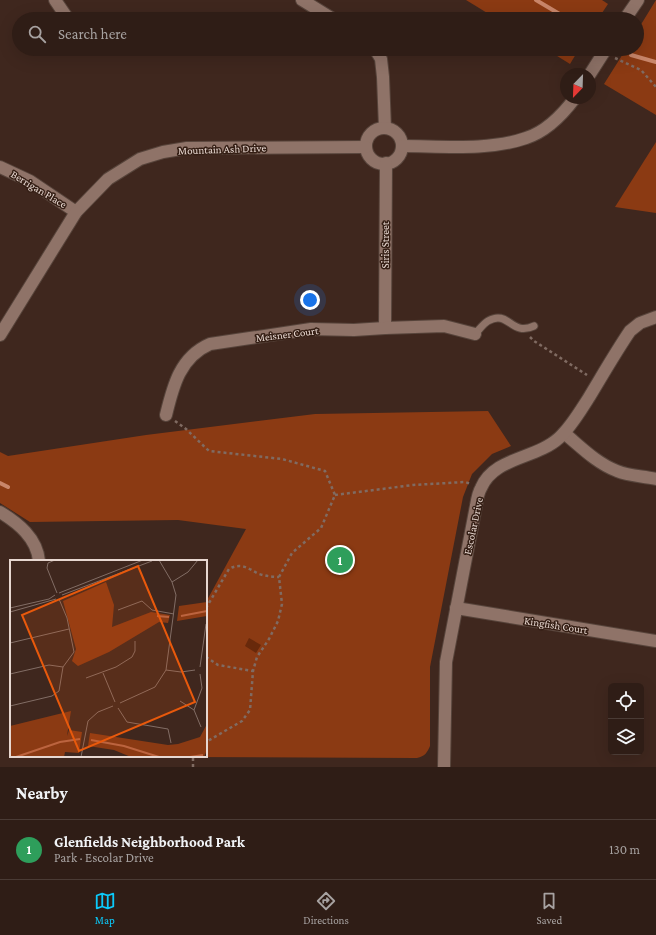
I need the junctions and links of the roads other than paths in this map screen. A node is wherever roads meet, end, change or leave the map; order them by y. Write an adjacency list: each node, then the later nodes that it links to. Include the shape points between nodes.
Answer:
1 (55, 0): 4 (street)
2 (302, 0): 5 (street)
3 (638, 0): 6 (street)
4 (63, 12)
5 (322, 12)
6 (630, 12)
7 (379, 56): 11 (street, via 383,71)
8 (602, 56): 9 (street)
9 (594, 68)
10 (569, 104): 12 (street, via 552,123 527,138 491,146)
11 (385, 128): 12 (street, via 397,134); 13 (street, via 371,133)
12 (402, 146): 14 (street, via 397,158)
13 (366, 147): 14 (street, via 372,159); 16 (street, Mountain Ash Drive, via 187,148 163,152 140,159 108,179)
14 (386, 163): 19 (street, Siris Street)
15 (0, 167): 16 (street, Berrigan Place, via 30,181)
16 (76, 212): 21 (street, Mountain Ash Drive)
17 (656, 317): 23 (street, Escolar Drive, via 640,323 630,332)
18 (534, 326): 20 (lane, via 520,329 504,319 494,318)
19 (385, 328): 20 (street, Meisner Court, via 444,326); 22 (street, Meisner Court, via 311,329 210,344 199,348 183,366)
20 (475, 334)
21 (0, 335)
22 (166, 415)
23 (564, 433): 24 (street, via 608,466 627,474); 27 (street, Escolar Drive, via 542,450 506,463 485,481 476,506)
24 (656, 479)
25 (0, 512): 26 (street, via 22,527 34,544)
26 (39, 560)
27 (456, 608): 28 (street, Kingfish Court); 29 (street, Escolar Drive, via 445,674)
28 (656, 642)
29 (444, 767)

